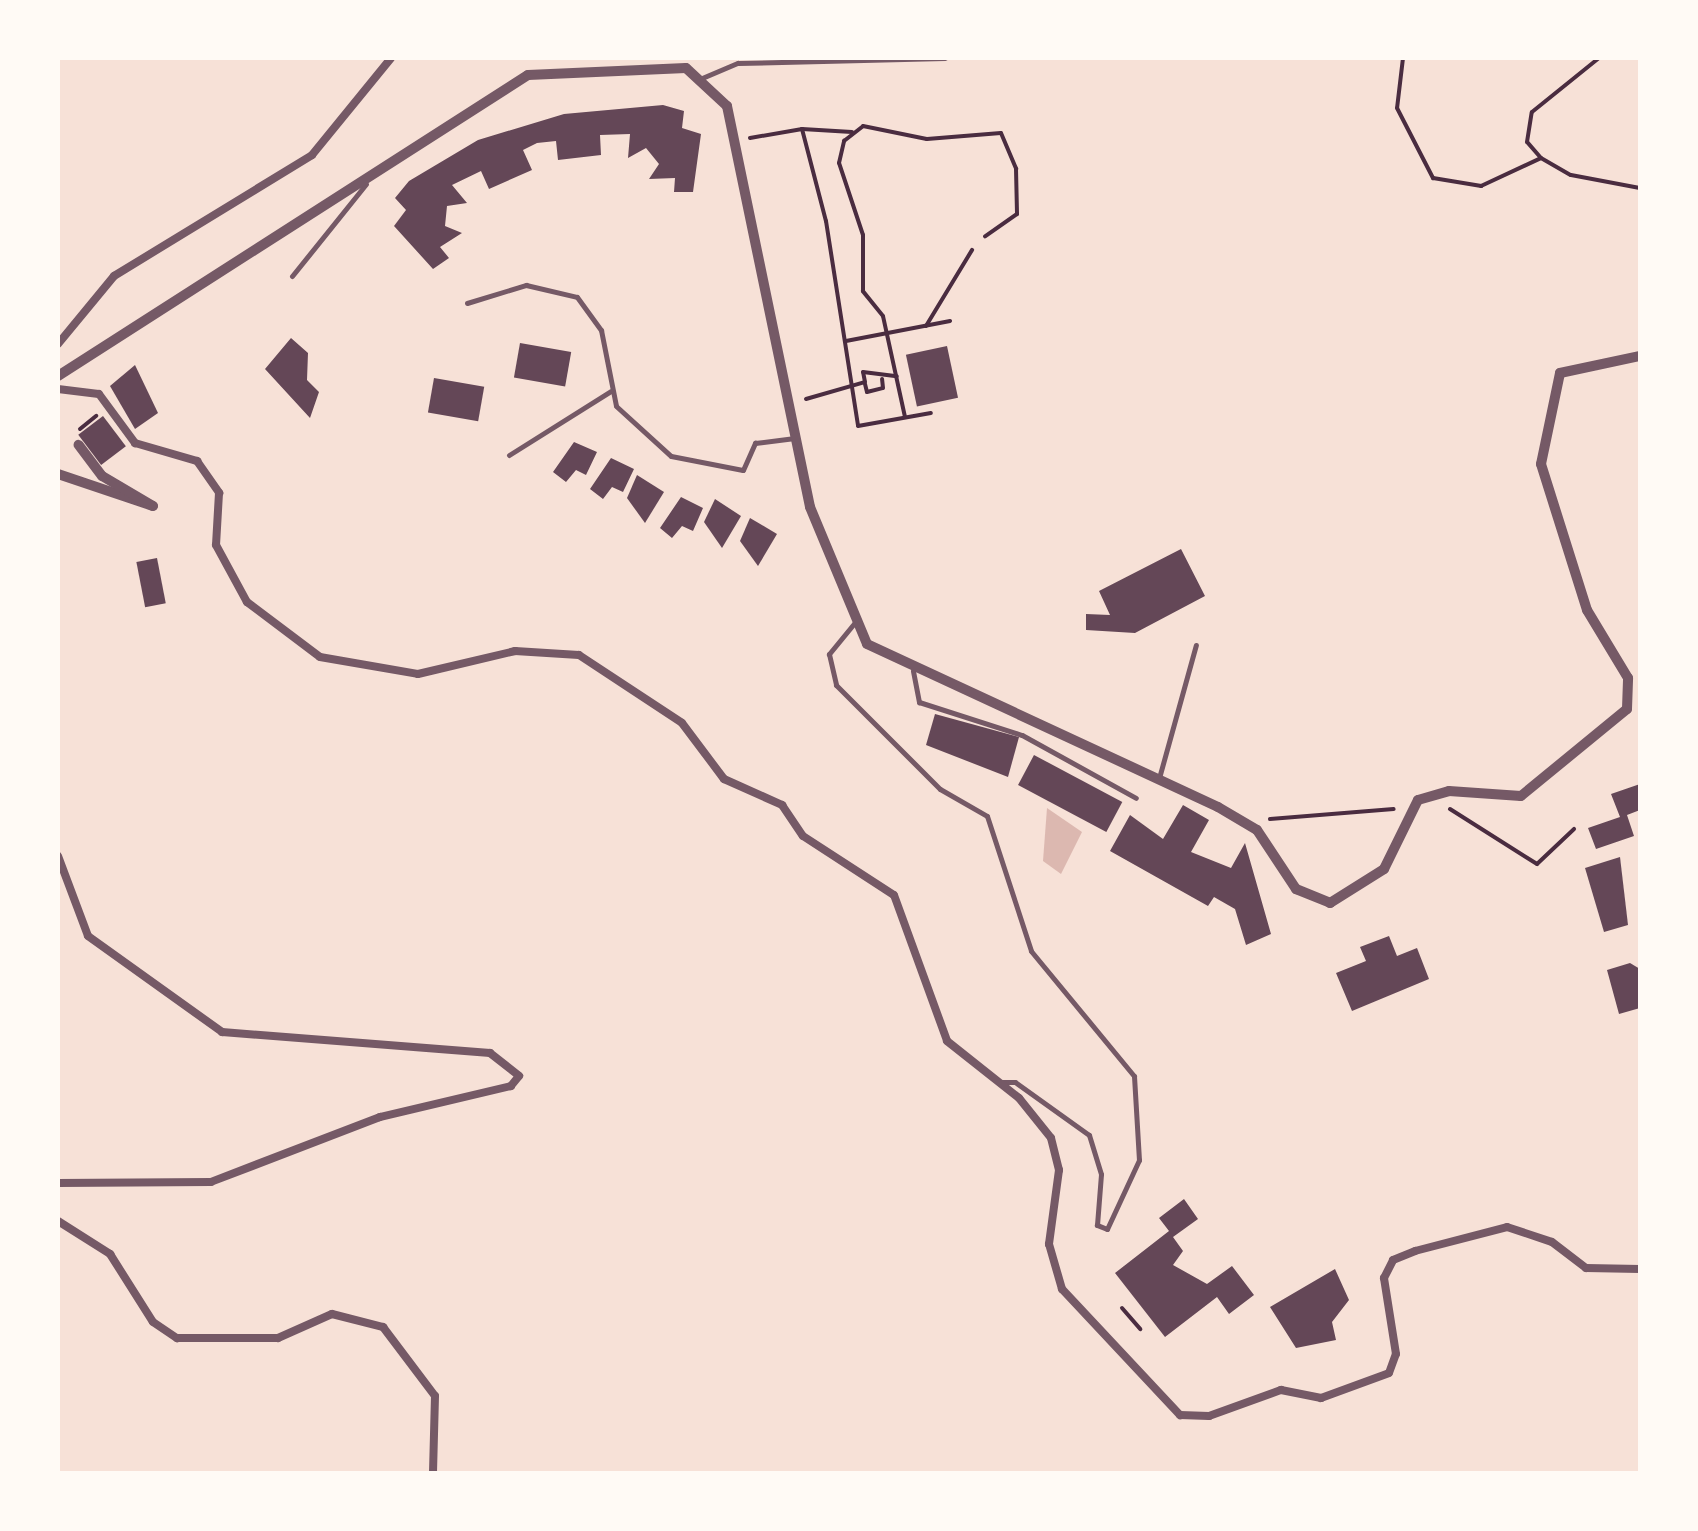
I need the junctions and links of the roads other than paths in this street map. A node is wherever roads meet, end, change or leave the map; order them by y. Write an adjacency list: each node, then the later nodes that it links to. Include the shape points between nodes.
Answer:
1 (391, 58): 7 (street, via 312,154 114,276)
2 (946, 58): 3 (lane, via 738,63)
3 (702, 78): 4 (street, via 667,65 528,76); 12 (street, via 727,106)
4 (366, 184): 5 (lane); 9 (street)
5 (292, 276)
6 (468, 303): 11 (lane, via 526,284 578,297 602,330)
7 (58, 344)
8 (1640, 356): 19 (street, via 1560,373 1541,464 1587,610 1628,678 1630,704 1564,752 1528,793 1438,792 1413,804 1390,862 1337,902 1314,900 1286,880 1257,830)
9 (58, 376)
10 (58, 390): 22 (street, via 104,397 135,443 197,460 220,493 216,544 247,602 322,658 422,674 510,652 561,650 646,695 692,734 724,779 782,805 803,836 900,901 910,952 934,987 947,1040)
11 (611, 390): 12 (lane, via 640,434 688,462 743,470 756,443); 14 (lane)
12 (798, 437): 16 (street, via 810,508)
13 (77, 440): 15 (street, via 102,476 154,506)
14 (509, 456)
15 (58, 474)
16 (856, 620): 18 (street, via 878,656); 22 (lane, via 827,670 940,789 987,816 1031,950 1134,1076 1139,1160 1107,1229 1097,1225 1102,1174 1089,1135 1015,1082)
17 (1196, 645): 19 (lane)
18 (912, 671): 19 (street); 20 (lane, via 919,702 1022,734)
19 (1159, 778)
20 (1136, 798)
21 (58, 856): 23 (street, via 88,936 222,1032 490,1052 518,1076 511,1086 365,1121 211,1182)
22 (1001, 1082): 25 (street, via 1055,1149 1048,1238 1062,1288 1186,1418 1281,1390 1321,1398 1389,1373 1396,1357 1384,1278 1411,1252 1501,1227 1552,1242 1586,1268)
23 (58, 1182)
24 (58, 1221): 26 (street, via 110,1254 153,1322 177,1338 272,1339 332,1314 383,1328 435,1396)
25 (1640, 1269)
26 (434, 1474)

